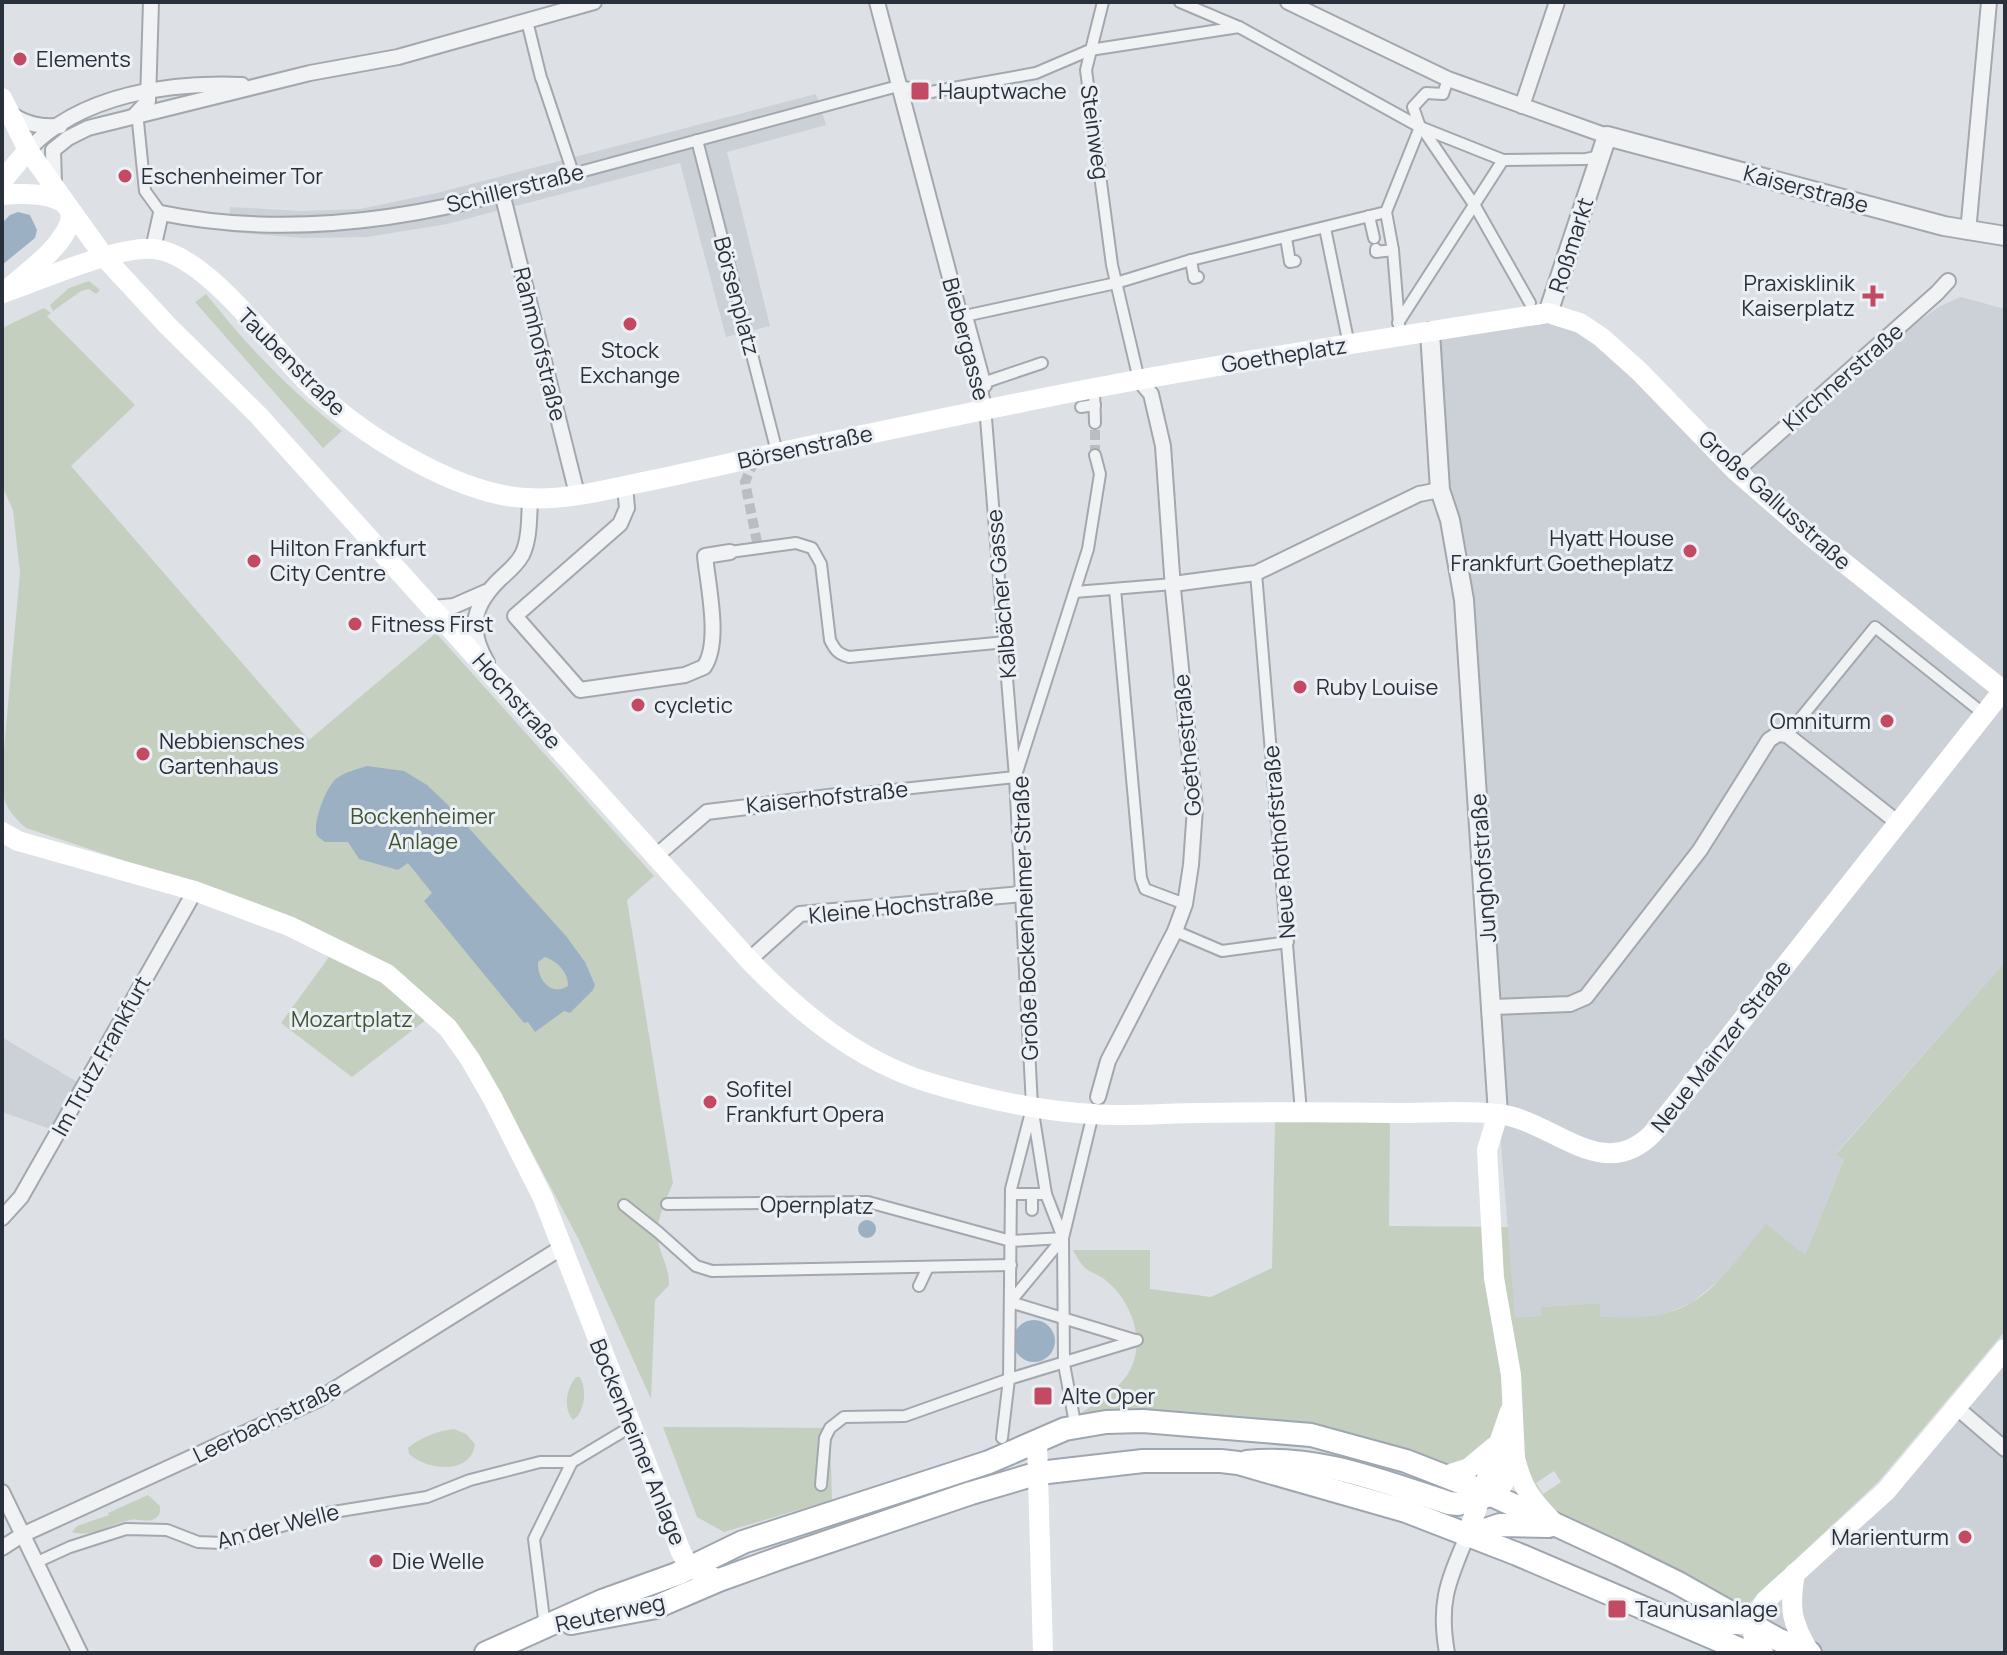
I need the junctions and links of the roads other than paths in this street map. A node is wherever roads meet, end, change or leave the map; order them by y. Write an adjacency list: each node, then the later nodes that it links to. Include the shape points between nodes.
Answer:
1 (151, 2): 15 (street)
2 (594, 2): 9 (street)
3 (877, 2): 14 (street, Biebergasse)
4 (1103, 2): 11 (street, Steinweg)
5 (1288, 2): 12 (street)
6 (1557, 2): 17 (street)
7 (1989, 2): 36 (street)
8 (1183, 3): 10 (street, Roßmarkt)
9 (527, 21): 13 (street, via 398,57); 26 (street)
10 (1239, 27): 11 (street); 20 (street, Roßmarkt)
11 (1090, 50): 14 (street, Schillerstraße, via 1036,73 931,92); 46 (street, Steinweg, via 1086,70)
12 (1448, 79): 17 (street); 20 (street, via 1443,94 1426,93 1413,107)
13 (258, 86): 15 (street); 18 (street)
14 (902, 87): 22 (street, Schillerstraße); 49 (street, Biebergasse)
15 (148, 91): 18 (street, via 148,101); 19 (street, via 92,107)
16 (5, 105): 19 (street, via 27,123); 23 (main road, Hochstraße)
17 (1522, 106): 21 (street)
18 (136, 118): 30 (street, via 88,128 58,144 52,158); 33 (street, via 145,191)
19 (60, 126): 23 (street)
20 (1420, 127): 25 (street, Roßmarkt); 31 (street, Roßmarkt); 32 (street)
21 (1607, 136): 24 (street, Roßmarkt); 36 (street, Kaiserstraße)
22 (697, 140): 26 (street, Schillerstraße); 60 (street, Börsenplatz)
23 (28, 150): 27 (main road); 30 (main road, Hochstraße)
24 (1600, 156): 25 (street, Roßmarkt); 48 (street, Roßmarkt)
25 (1503, 160): 31 (street)
26 (573, 173): 28 (street, Schillerstraße)
27 (2, 181)
28 (502, 193): 33 (street, Schillerstraße, via 368,220 305,226); 65 (street, Rahmhofstraße)
29 (2, 195): 30 (main road)
30 (60, 196): 41 (main road, Hochstraße); 47 (main road, via 70,225)
31 (1475, 206): 48 (street, Roßmarkt); 50 (street)
32 (1386, 212): 34 (street); 40 (street)
33 (161, 213): 39 (street)
34 (1369, 216): 35 (street); 40 (street, via 1376,252)
35 (1325, 228): 38 (street); 52 (street)
36 (1968, 232): 37 (street, Kaiserstraße)
37 (2005, 236)
38 (1286, 238): 42 (street); 43 (street, via 1290,262)
39 (153, 249): 41 (main road, Taubenstraße, via 130,249); 66 (main road, Taubenstraße, via 190,263 214,282 311,387 362,430 461,482)
40 (1393, 250): 50 (street)
41 (105, 258): 47 (main road); 73 (main road, Hochstraße, via 258,415)
42 (1191, 260): 44 (street, via 1194,278); 46 (street)
43 (1295, 261)
44 (1198, 277)
45 (1948, 281): 62 (street, Kirchnerstraße)
46 (1116, 283): 49 (street); 54 (street)
47 (3, 294)
48 (1539, 308): 51 (main road, Roßmarkt); 62 (main road, Große Gallusstraße, via 1601,337)
49 (963, 316): 55 (street, Biebergasse)
50 (1399, 330): 51 (main road, Goetheplatz); 52 (main road, Goetheplatz)
51 (1430, 332): 64 (street, Junghofstraße)
52 (1349, 345): 54 (main road, Goetheplatz)
53 (1042, 363): 55 (street)
54 (1139, 380): 56 (main road, Goetheplatz); 69 (street, Goethestraße, via 1151,394 1163,446)
55 (982, 384): 58 (street, Biebergasse)
56 (1094, 396): 57 (street); 58 (main road, Börsenstraße); 59 (street)
57 (1081, 407)
58 (985, 410): 60 (main road, Börsenstraße); 74 (street, Kalbächer Gasse)
59 (1095, 423)
60 (777, 452): 63 (main road, Börsenstraße)
61 (1095, 455): 72 (street, Große Bockenheimer Straße, via 1100,474 1095,510)
62 (1736, 471): 76 (main road, Große Gallusstraße)
63 (625, 486): 65 (main road, Börsenstraße); 67 (street, via 627,508 620,524 515,616 580,690 685,675 704,667 713,635 705,556)
64 (1440, 490): 68 (street, via 1419,494); 90 (street, Junghofstraße, via 1464,600)
65 (577, 494): 66 (main road, Taubenstraße)
66 (530, 499): 71 (street, via 522,555)
67 (730, 552): 74 (street, via 796,543 812,548 821,564 830,640 841,655)
68 (1256, 573): 69 (street); 88 (street, Neue Rothofstraße)
69 (1173, 584): 70 (street); 86 (street, Goethestraße, via 1195,808)
70 (1115, 589): 72 (street); 86 (street, via 1141,878 1145,889)
71 (486, 592): 73 (street, via 454,606); 75 (street, via 476,612 475,630)
72 (1075, 592): 79 (street, Große Bockenheimer Straße)
73 (433, 608): 75 (main road, Hochstraße)
74 (1006, 642): 79 (street, Kalbächer Gasse)
75 (493, 674): 83 (main road, Hochstraße)
76 (2004, 690): 77 (main road, Neue Mainzer Straße)
77 (1984, 714): 78 (street, via 1875,627); 81 (main road, Neue Mainzer Straße)
78 (1787, 735): 81 (street); 90 (street, via 1769,740 1700,850 1592,991 1570,1004)
79 (1015, 777): 80 (street, Kaiserhofstraße); 85 (street, Große Bockenheimer Straße)
80 (837, 796): 83 (street, Kaiserhofstraße, via 707,812)
81 (1897, 822): 94 (main road, Neue Mainzer Straße, via 1645,1141 1603,1154)
82 (4, 835): 84 (main road, Bockenheimer Anlage)
83 (656, 856): 89 (main road, Hochstraße)
84 (195, 891): 102 (street, Im Trutz Frankfurt, via 21,1197); 105 (main road, Bockenheimer Anlage, via 289,926 387,974 438,1018 493,1099 543,1198)
85 (1022, 894): 89 (street, Kleine Hochstraße, via 800,914); 92 (street, Große Bockenheimer Straße)
86 (1185, 904): 87 (street, Goethestraße)
87 (1175, 931): 88 (street, via 1222,951); 91 (street, Goethestraße, via 1108,1061)
88 (1288, 942): 93 (street, Neue Rothofstraße)
89 (749, 960): 92 (main road, Hochstraße, via 807,1016 864,1053 926,1081)
90 (1493, 1007): 94 (street, Junghofstraße)
91 (1098, 1097)
92 (1032, 1106): 93 (main road, Neue Mainzer Straße, via 1094,1114); 96 (street); 98 (street)
93 (1301, 1112): 94 (main road, Neue Mainzer Straße)
94 (1498, 1114): 114 (main road, Junghofstraße, via 1487,1150 1494,1278)
95 (1091, 1122): 103 (street)
96 (1011, 1194): 97 (street); 104 (street)
97 (1032, 1194): 98 (street); 101 (street)
98 (1046, 1194): 103 (street)
99 (667, 1204): 104 (street, Opernplatz, via 868,1202)
100 (624, 1205): 107 (street, via 696,1266 712,1271)
101 (1032, 1209)
102 (2, 1218)
103 (1063, 1238): 104 (street, Opernplatz); 109 (street); 110 (street)
104 (1011, 1241): 106 (street)
105 (561, 1248): 117 (main road, Bockenheimer Anlage); 131 (street, Leerbachstraße, via 319,1399)
106 (1011, 1265): 107 (street); 109 (street)
107 (928, 1267): 108 (street)
108 (919, 1286)
109 (1010, 1302): 110 (street); 113 (street)
110 (1064, 1319): 112 (street); 112 (street, via 1137,1340)
111 (2005, 1349): 115 (main road)
112 (1064, 1364): 113 (street); 116 (street)
113 (1009, 1379): 120 (street); 127 (street, via 905,1416 844,1417 825,1438)
114 (1513, 1404): 119 (main road, Junghofstraße); 122 (main road, Junghofstraße)
115 (1956, 1407): 121 (street); 137 (main road, via 1886,1491)
116 (1074, 1418)
117 (632, 1426): 123 (street, An der Welle); 136 (main road, Bockenheimer Anlage)
118 (1037, 1441): 120 (main road); 125 (main road); 126 (main road, via 1076,1426 1106,1422 1213,1425 1311,1435)
119 (1497, 1444): 126 (main road, via 1469,1468); 129 (main road, Junghofstraße)
120 (1001, 1448): 136 (main road, Bockenheimer Anlage, via 743,1542)
121 (2005, 1449)
122 (1515, 1458): 129 (main road, via 1503,1484); 130 (main road, via 1521,1483)
123 (572, 1462): 135 (street, An der Welle, via 540,1462 427,1497 327,1513 222,1543 198,1542 167,1530 126,1529); 141 (street, via 534,1539)
124 (1238, 1463): 125 (main road, via 1143,1461); 129 (main road, via 1274,1459 1355,1472 1449,1503); 132 (main road, via 1382,1502)
125 (1039, 1473): 138 (main road); 145 (main road)
126 (1445, 1476): 129 (main road)
127 (821, 1485)
128 (2, 1492): 131 (street)
129 (1484, 1495): 130 (main road); 132 (main road); 133 (main road)
130 (1558, 1526): 133 (main road, via 1500,1525); 140 (main road)
131 (22, 1535): 134 (street, Leerbachstraße); 135 (street)
132 (1467, 1536): 133 (main road); 146 (street, via 1444,1593)
133 (1494, 1537): 139 (main road)
134 (2, 1548)
135 (35, 1563): 143 (street)
136 (689, 1567): 138 (main road, Bockenheimer Anlage); 141 (main road, Reuterweg)
137 (1795, 1573): 140 (main road, via 1765,1601); 148 (main road, via 1792,1616)
138 (719, 1580): 141 (main road, Reuterweg, via 656,1607)
139 (1683, 1624): 140 (main road); 142 (main road)
140 (1752, 1624): 147 (main road); 148 (main road)
141 (546, 1627): 144 (main road, Reuterweg)
142 (1742, 1650)
143 (80, 1653)
144 (486, 1653)
145 (1043, 1653)
146 (1447, 1653)
147 (1763, 1653)
148 (1810, 1653)

